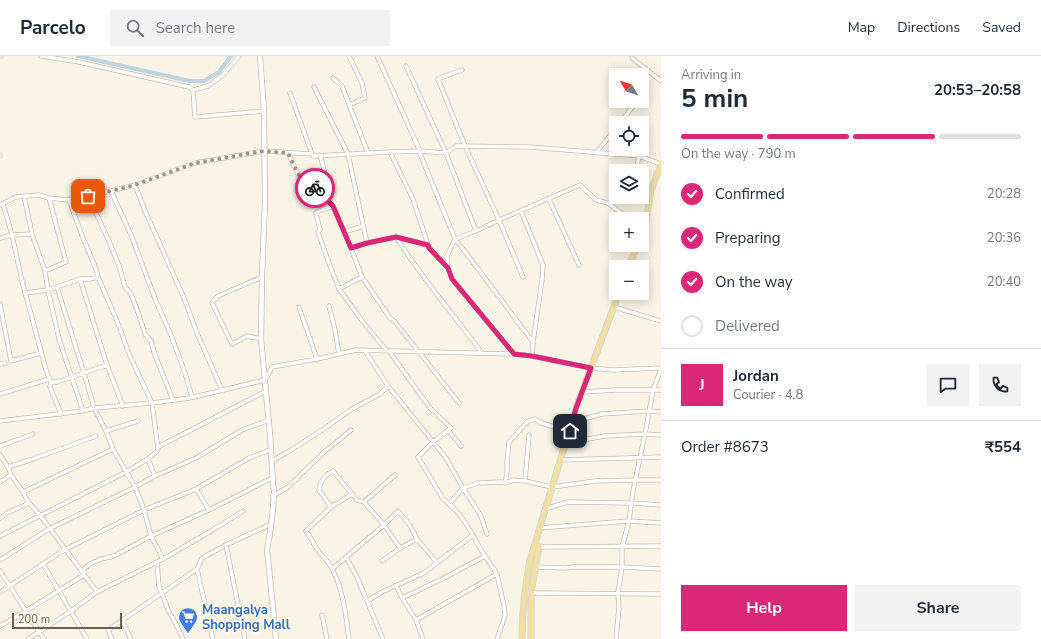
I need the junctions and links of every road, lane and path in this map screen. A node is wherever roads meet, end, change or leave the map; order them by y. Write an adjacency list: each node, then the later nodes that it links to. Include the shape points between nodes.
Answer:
1 (41, 56): 12 (street, via 189,87)
2 (239, 56): 12 (street, via 223,76 208,86)
3 (260, 56): 16 (street)
4 (349, 56): 14 (street, via 362,83 365,98)
5 (377, 56): 21 (street)
6 (632, 58): 10 (street)
7 (406, 66): 25 (street)
8 (462, 70): 19 (street, via 438,79)
9 (333, 78): 14 (street, via 342,86)
10 (661, 82)
11 (314, 87): 28 (street)
12 (193, 90): 16 (street, via 195,117)
13 (290, 93): 27 (street)
14 (350, 105): 24 (street)
15 (632, 108): 17 (street)
16 (264, 110): 20 (street)
17 (625, 116)
18 (609, 137): 26 (street)
19 (465, 146): 25 (street, via 456,146); 26 (street, via 530,147); 48 (street)
20 (264, 151): 23 (street); 35 (street, via 195,163); 66 (street)
21 (419, 151): 22 (street); 25 (street); 56 (street)
22 (390, 152): 24 (street); 58 (street, via 413,199)
23 (288, 153): 27 (street); 44 (street, via 298,174)
24 (368, 153): 28 (street)
25 (446, 153): 50 (street)
26 (596, 153): 29 (street)
27 (312, 154): 30 (street)
28 (348, 154): 30 (street); 49 (street)
29 (609, 154)
30 (320, 155): 34 (street)
31 (639, 156): 32 (street); 33 (street)
32 (637, 164)
33 (661, 165): 36 (main road)
34 (326, 177)
35 (135, 185): 37 (street); 103 (street)
36 (651, 190): 47 (main road)
37 (111, 191): 39 (street); 109 (street, via 186,373)
38 (24, 196): 40 (street, via 39,194); 43 (street); 52 (street)
39 (88, 196): 42 (street); 110 (street, via 109,241 125,287 131,294 145,334 151,341)
40 (49, 198): 42 (street); 64 (street, via 66,262)
41 (549, 199): 45 (street); 46 (street, via 580,185 596,200 608,203); 62 (street)
42 (69, 200): 65 (street)
43 (1, 205): 53 (street)
44 (333, 206): 51 (street); 71 (street, via 316,213 320,230 318,232)
45 (521, 211): 48 (street); 83 (street, via 542,265)
46 (620, 212)
47 (647, 212)
48 (499, 220): 50 (street); 68 (street)
49 (363, 226): 51 (street); 57 (street)
50 (476, 231): 56 (street)
51 (344, 232): 59 (street)
52 (32, 234): 53 (street); 64 (street)
53 (12, 235): 55 (street); 73 (street)
54 (396, 237): 57 (street); 58 (street); 88 (street, via 429,285)
55 (0, 238)
56 (455, 239): 60 (street); 83 (street)
57 (367, 243): 59 (street)
58 (428, 245): 61 (street)
59 (351, 248): 67 (street)
60 (447, 256): 61 (street); 63 (street)
61 (439, 258): 63 (street)
62 (579, 265)
63 (448, 268): 90 (street, via 452,279)
64 (45, 271): 72 (street)
65 (98, 277): 69 (street); 111 (street)
66 (262, 277): 82 (street); 82 (street, via 218,296 212,303 232,344 248,336)
67 (362, 277): 71 (street); 86 (street, via 390,318)
68 (522, 277)
69 (80, 279): 70 (street); 95 (street)
70 (57, 287): 72 (street); 98 (street)
71 (339, 288): 85 (street, via 362,322)
72 (48, 290): 73 (street); 99 (street, via 59,339)
73 (25, 293): 87 (street)
74 (616, 300): 78 (main road)
75 (0, 304): 80 (street)
76 (329, 306): 89 (street)
77 (299, 307): 92 (street)
78 (614, 307): 79 (street); 96 (main road)
79 (661, 321)
80 (5, 328): 81 (street); 87 (street, via 11,360)
81 (0, 329)
82 (261, 339): 101 (street)
83 (533, 342): 91 (street)
84 (365, 350): 85 (street); 89 (street); 102 (street)
85 (388, 351): 86 (street); 124 (street, via 430,408 451,428)
86 (419, 352): 88 (street); 112 (street)
87 (41, 353): 100 (street)
88 (482, 353): 90 (street)
89 (340, 354): 92 (street)
90 (514, 354): 91 (street)
91 (532, 356): 96 (street)
92 (318, 359): 101 (street, via 272,367)
93 (5, 363): 94 (street)
94 (0, 364)
95 (107, 365): 98 (street); 113 (street)
96 (591, 368): 97 (street); 107 (main road)
97 (661, 369): 104 (street)
98 (84, 373): 99 (street); 114 (street)
99 (72, 378): 100 (street, via 57,382); 115 (street)
100 (50, 380): 108 (street); 118 (street, via 50,387)
101 (265, 380): 103 (street); 106 (street)
102 (388, 386): 132 (street); 144 (street, via 380,394 352,409)
103 (222, 390): 109 (street)
104 (654, 390): 105 (street); 107 (street); 116 (street)
105 (661, 390)
106 (266, 391): 119 (street); 135 (street)
107 (582, 392): 122 (main road)
108 (0, 394)
109 (192, 397): 110 (street)
110 (173, 400): 111 (street)
111 (152, 403): 113 (street); 135 (street)
112 (459, 403)
113 (123, 406): 114 (street)
114 (94, 408): 115 (street); 126 (street)
115 (83, 411): 118 (street)
116 (649, 411): 117 (street); 122 (street, via 602,414); 128 (street)
117 (661, 412)
118 (61, 414): 120 (street)
119 (269, 420): 138 (street); 149 (street, via 242,430 196,458)
120 (0, 421)
121 (138, 421): 126 (street)
122 (572, 422): 125 (main road)
123 (352, 430): 162 (street)
124 (448, 430): 132 (street); 136 (street)
125 (570, 431): 133 (main road); 155 (street, via 540,423 535,419 528,421 509,442)
126 (106, 432): 137 (street)
127 (34, 434): 134 (street)
128 (645, 434): 130 (street); 133 (street, via 605,436); 140 (street)
129 (529, 435): 153 (street)
130 (661, 435)
131 (96, 436): 145 (street)
132 (433, 442): 158 (street, via 446,458); 166 (street, via 418,457 443,499)
133 (566, 443): 143 (main road)
134 (0, 446)
135 (158, 446): 142 (street)
136 (461, 446)
137 (113, 449): 146 (street); 160 (street)
138 (271, 450): 144 (street); 159 (street, via 250,458)
139 (0, 455): 145 (street)
140 (641, 457): 141 (street); 143 (street); 151 (street)
141 (661, 457)
142 (148, 459): 146 (street); 149 (street)
143 (561, 460): 157 (main road)
144 (272, 461): 150 (street)
145 (8, 467): 148 (street)
146 (126, 472): 156 (street); 173 (street)
147 (395, 475): 164 (street)
148 (11, 476): 154 (street); 160 (street)
149 (155, 476): 156 (street)
150 (272, 478): 162 (street); 171 (street)
151 (635, 480): 152 (street); 157 (street, via 595,481); 165 (street)
152 (661, 480)
153 (525, 481): 155 (street, via 514,480); 157 (street)
154 (0, 482)
155 (505, 483): 158 (street, via 478,483)
156 (134, 486): 170 (street); 180 (street)
157 (552, 487): 169 (main road)
158 (463, 488): 166 (street); 181 (street, via 481,516)
159 (196, 490): 170 (street); 171 (street)
160 (23, 492): 163 (street)
161 (352, 494): 164 (street, via 357,500); 168 (street); 168 (street, via 333,471 329,472 319,490)
162 (274, 496): 177 (street)
163 (28, 502): 173 (street); 174 (street)
164 (364, 502): 178 (street)
165 (631, 503): 167 (street); 169 (street, via 568,502); 175 (street)
166 (449, 504): 182 (street, via 466,522)
167 (661, 505)
168 (331, 507): 203 (street, via 306,531)
169 (545, 509): 179 (main road)
170 (144, 510): 184 (street); 191 (street)
171 (209, 510): 184 (street)
172 (243, 511): 194 (street)
173 (40, 515): 180 (street); 183 (street)
174 (0, 518)
175 (629, 522): 176 (street); 179 (street); 189 (street)
176 (661, 523)
177 (271, 524): 186 (street); 234 (street, via 267,549)
178 (384, 525): 185 (street, via 398,511 409,524); 190 (street); 193 (street)
179 (539, 528): 188 (main road)
180 (49, 529): 191 (street); 195 (street)
181 (486, 534)
182 (473, 535): 192 (street); 198 (street)
183 (0, 536)
184 (151, 536): 194 (street); 207 (street, via 114,556 90,564 84,569)
185 (416, 539): 190 (street); 198 (street)
186 (226, 545): 202 (street, via 202,558); 233 (street)
187 (661, 546): 189 (street)
188 (537, 547): 189 (street); 200 (main road); 240 (main road, via 530,560 526,580)
189 (622, 547): 201 (street)
190 (400, 548): 196 (street)
191 (64, 550): 199 (street); 207 (street)
192 (485, 556): 206 (street); 217 (street)
193 (346, 557): 203 (street); 218 (street)
194 (162, 559): 197 (street)
195 (0, 560)
196 (382, 561)
197 (157, 562): 212 (street); 213 (street, via 159,587)
198 (437, 563): 208 (street)
199 (43, 564): 209 (street); 210 (street)
200 (535, 567): 201 (street); 214 (main road)
201 (622, 567): 204 (street); 215 (street)
202 (197, 569): 213 (street); 232 (street)
203 (332, 569): 236 (street, via 341,593)
204 (661, 569)
205 (0, 571): 209 (street)
206 (497, 574): 223 (street); 239 (street, via 505,616)
207 (84, 575): 210 (street); 212 (street)
208 (396, 585): 217 (street); 218 (street)
209 (10, 586): 211 (street); 220 (street)
210 (59, 590): 219 (street); 220 (street)
211 (0, 592)
212 (97, 592): 219 (street)
213 (162, 593): 222 (street); 231 (street)
214 (531, 593): 215 (street); 241 (main road)
215 (618, 593): 216 (street); 242 (street)
216 (661, 594)
217 (402, 598): 223 (street)
218 (367, 601): 237 (street)
219 (71, 611): 225 (street); 228 (street)
220 (26, 612): 224 (street); 225 (street)
221 (322, 616): 235 (street)
222 (122, 620): 229 (street, via 108,630); 230 (street)
223 (416, 620): 238 (street)
224 (0, 626)
225 (40, 632): 226 (street); 227 (street)
226 (28, 639)
227 (44, 639)
228 (87, 639)
229 (112, 639)
230 (131, 639)
231 (183, 639)
232 (213, 639)
233 (245, 639)
234 (276, 639)
235 (327, 639)
236 (349, 639)
237 (383, 639)
238 (423, 639)
239 (497, 639)
240 (522, 639)
241 (531, 639)
242 (616, 639)

